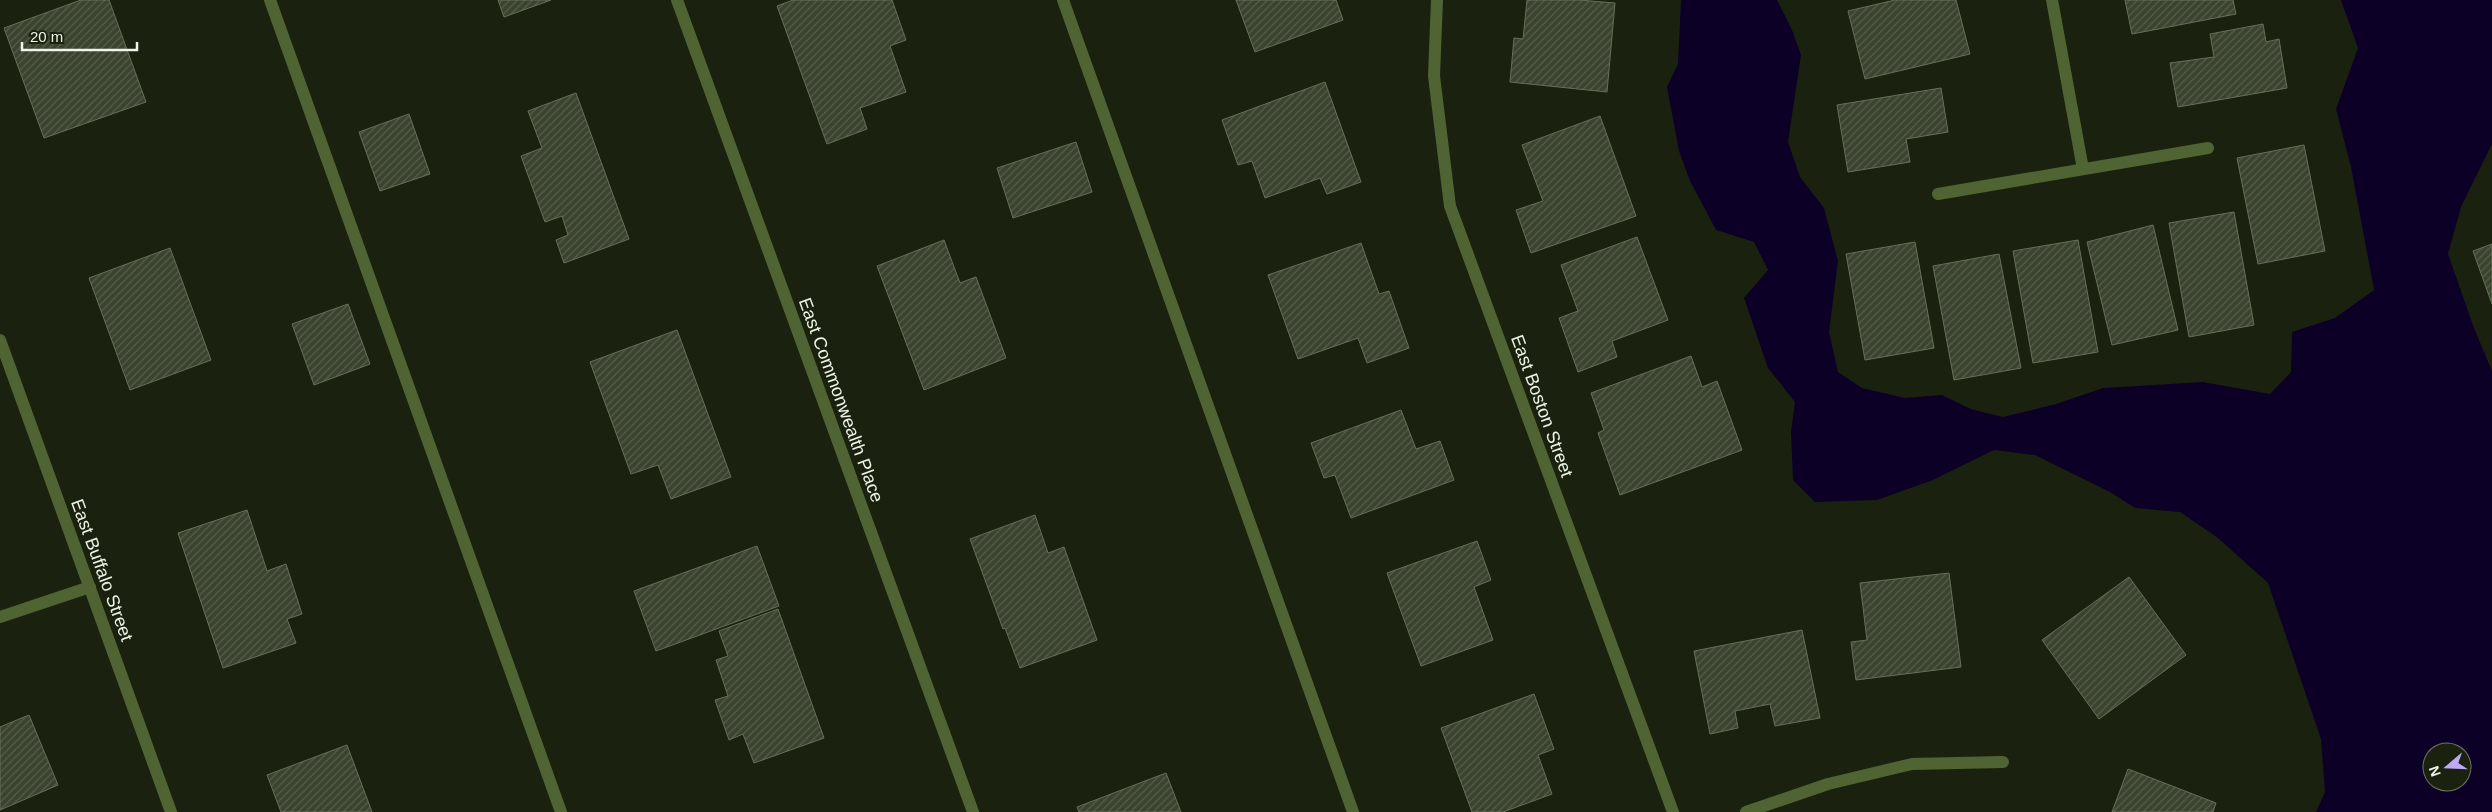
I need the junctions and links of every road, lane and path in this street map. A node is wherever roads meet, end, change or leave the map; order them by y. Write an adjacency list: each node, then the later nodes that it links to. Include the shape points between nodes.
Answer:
1 (270, 0): 14 (street)
2 (677, 0): 15 (street, East Commonwealth Place)
3 (1063, 0): 16 (street)
4 (1437, 0): 17 (street, East Boston Street, via 1434,76 1450,206)
5 (2052, 0): 7 (street)
6 (2208, 148): 7 (street)
7 (2083, 169): 8 (street)
8 (1938, 194)
9 (0, 340): 10 (street, East Buffalo Street)
10 (90, 587): 11 (street); 13 (street, East Buffalo Street)
11 (0, 617)
12 (2003, 762): 18 (street, via 1912,764 1828,784)
13 (170, 812)
14 (561, 812)
15 (973, 812)
16 (1353, 812)
17 (1672, 812)
18 (1746, 812)

